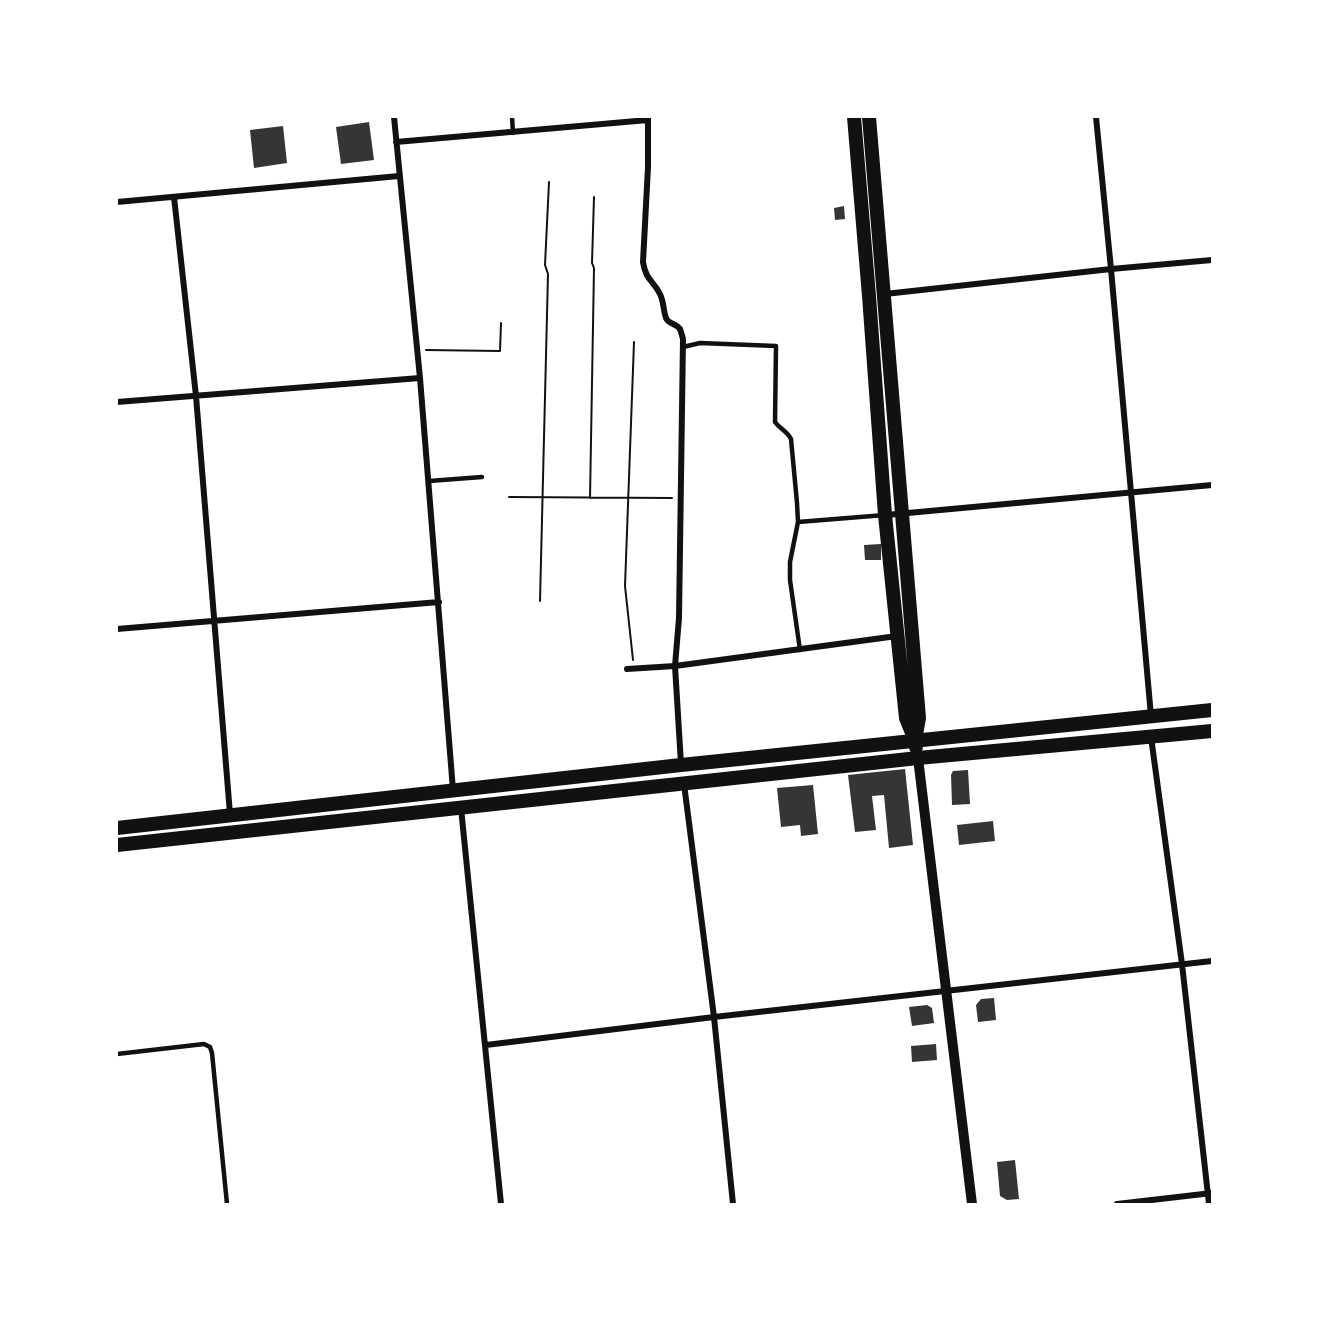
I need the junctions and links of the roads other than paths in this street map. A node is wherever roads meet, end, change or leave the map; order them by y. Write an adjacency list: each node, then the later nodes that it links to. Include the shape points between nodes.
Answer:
1 (394, 117): 8 (street)
2 (512, 117): 7 (lane)
3 (854, 117): 15 (main road)
4 (869, 117): 14 (main road)
5 (1096, 117): 13 (street)
6 (648, 118): 7 (street); 16 (street, via 643,261 645,272 660,293 665,317 680,329)
7 (513, 133): 8 (street)
8 (396, 142): 9 (street)
9 (399, 176): 10 (street); 17 (street)
10 (174, 197): 11 (street); 18 (street)
11 (117, 202)
12 (1212, 261): 13 (street)
13 (1111, 269): 14 (street); 23 (street)
14 (885, 294): 15 (street); 24 (main road)
15 (869, 296): 25 (main road)
16 (683, 347): 26 (lane, via 700,343 776,346 776,422 791,439); 32 (street)
17 (420, 378): 18 (street); 21 (street)
18 (196, 396): 19 (street); 28 (street)
19 (117, 402)
20 (482, 477): 21 (lane)
21 (429, 481): 27 (street)
22 (1212, 485): 23 (street)
23 (1130, 493): 24 (street); 35 (street)
24 (902, 514): 25 (street); 38 (main road, via 919,718)
25 (885, 515): 26 (lane); 30 (main road)
26 (798, 522): 31 (lane, via 790,580)
27 (439, 602): 28 (street); 42 (street)
28 (215, 620): 29 (street); 44 (street)
29 (117, 629)
30 (897, 636): 31 (street); 38 (main road, via 906,718)
31 (800, 650): 32 (street)
32 (675, 666): 33 (street); 40 (street)
33 (631, 668)
34 (1212, 710): 35 (main road)
35 (1151, 717): 38 (main road)
36 (1212, 731): 37 (main road)
37 (1151, 736): 39 (main road); 48 (street)
38 (915, 740): 39 (main road); 40 (main road)
39 (918, 758): 41 (main road); 49 (street)
40 (681, 765): 42 (main road)
41 (684, 784): 43 (main road); 50 (street)
42 (453, 791): 44 (main road)
43 (461, 808): 46 (main road); 51 (street)
44 (230, 814): 45 (main road)
45 (117, 828)
46 (117, 845)
47 (1212, 961): 48 (street)
48 (1182, 964): 49 (street); 53 (street)
49 (946, 991): 50 (street); 57 (street)
50 (714, 1017): 51 (street); 56 (street)
51 (486, 1045): 55 (street)
52 (117, 1054): 54 (lane, via 204,1044 210,1047)
53 (1210, 1194): 58 (street); 59 (street)
54 (226, 1204)
55 (501, 1204)
56 (733, 1204)
57 (972, 1204)
58 (1117, 1204)
59 (1209, 1204)

